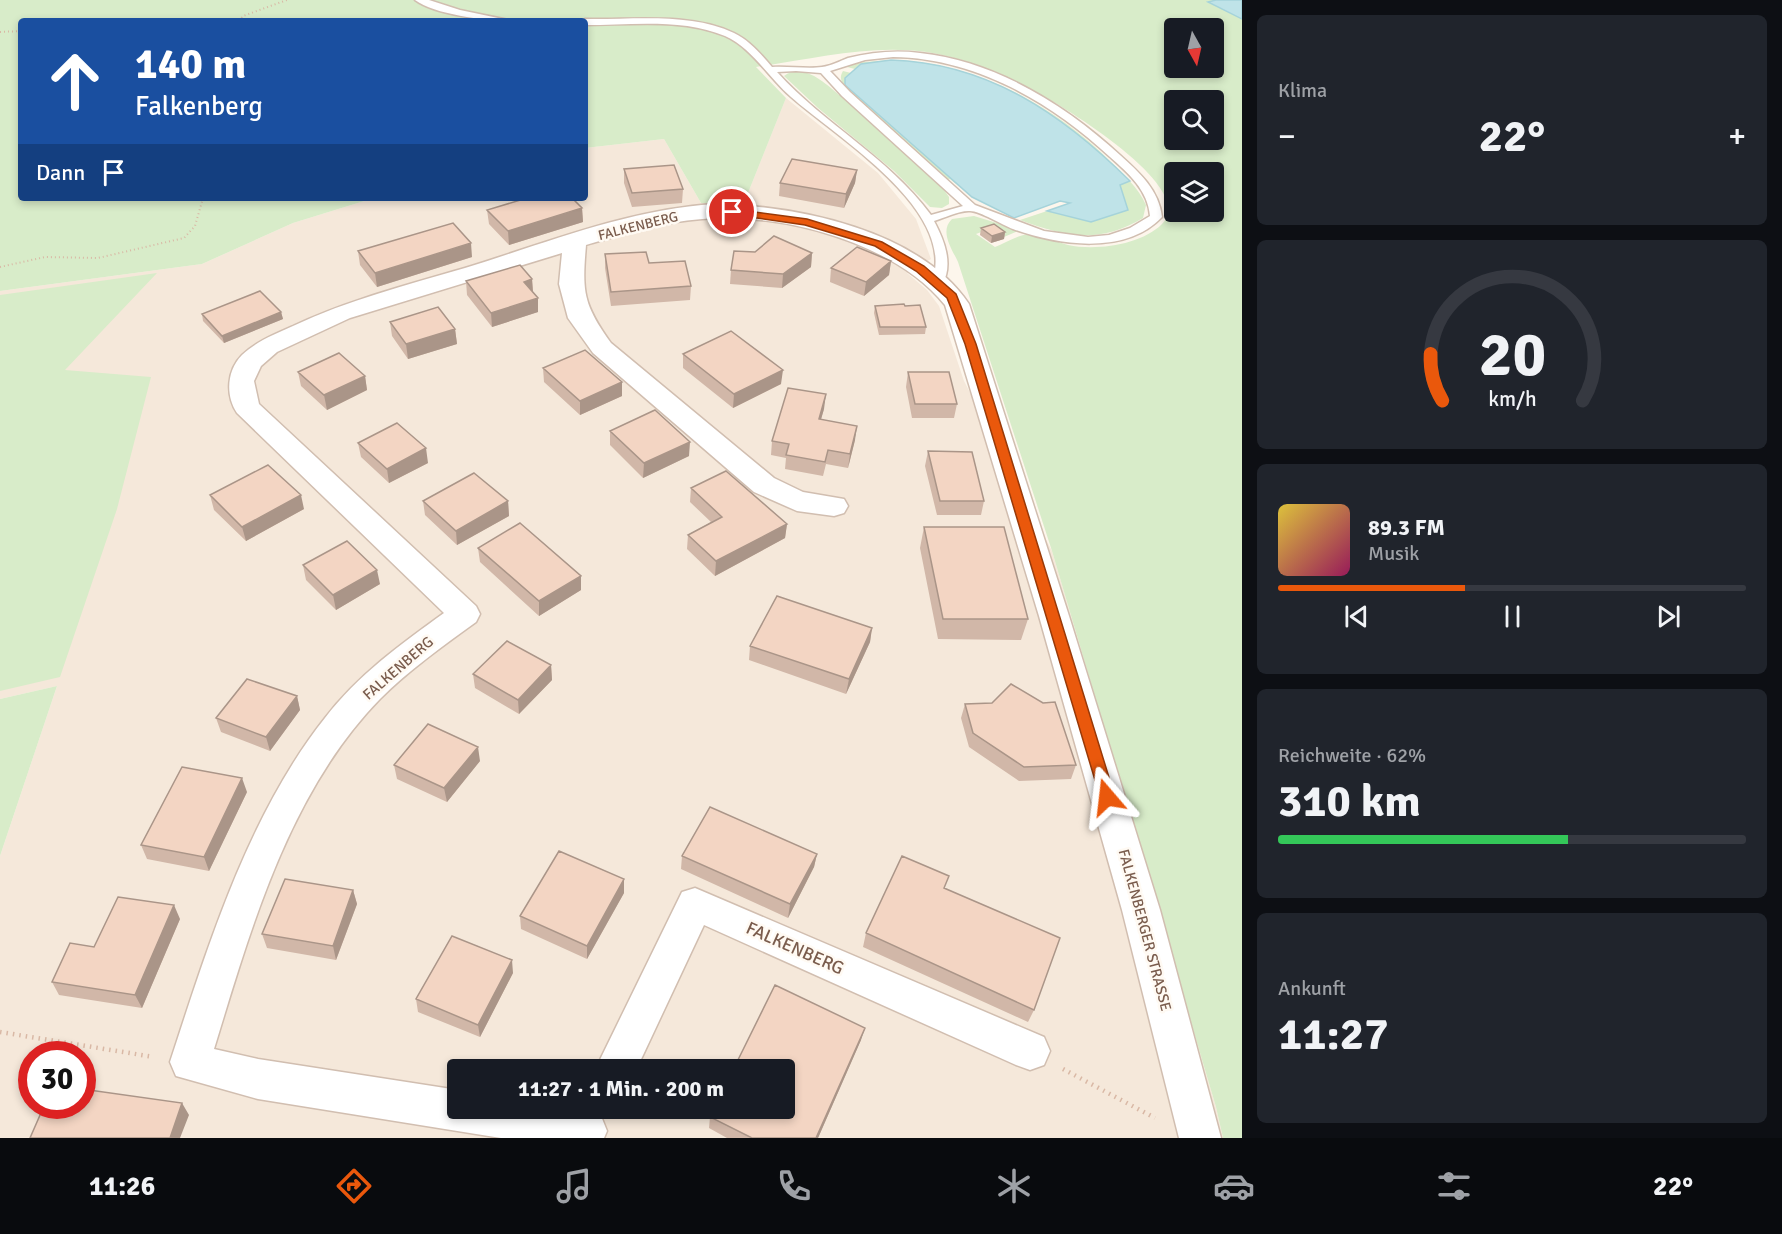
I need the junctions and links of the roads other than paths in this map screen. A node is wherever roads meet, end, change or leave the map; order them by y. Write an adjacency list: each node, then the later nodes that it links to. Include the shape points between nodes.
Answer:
1 (420, 0): 2 (lane)
2 (491, 18)
3 (588, 22): 4 (lane, via 688,25 716,30 741,43)
4 (768, 70): 5 (lane); 7 (lane, via 888,172)
5 (824, 70): 6 (lane); 6 (lane, via 847,60 893,54 935,58 983,73 1028,94 1102,142 1147,186 1156,217 1121,237 1101,242 1080,241 1041,233)
6 (971, 207): 7 (lane)
7 (928, 219): 9 (lane, via 942,263)
8 (575, 242): 9 (street, FALKENBERG, via 674,216 716,211 748,213 807,222 858,236 898,255); 10 (street, via 571,284 580,318 602,348 764,485 797,501); 13 (street, FALKENBERG, via 341,313 268,347 250,362 241,381 246,407 465,614 368,691 303,777 266,851 215,982 190,1062 258,1079)
9 (938, 282): 14 (street, FALKENBERGER STRASSE, via 952,296 960,312 1047,593 1141,910)
10 (834, 506)
11 (1030, 1051): 12 (street, FALKENBERG, via 695,904)
12 (620, 1059)
13 (588, 1126)
14 (1200, 1138)

